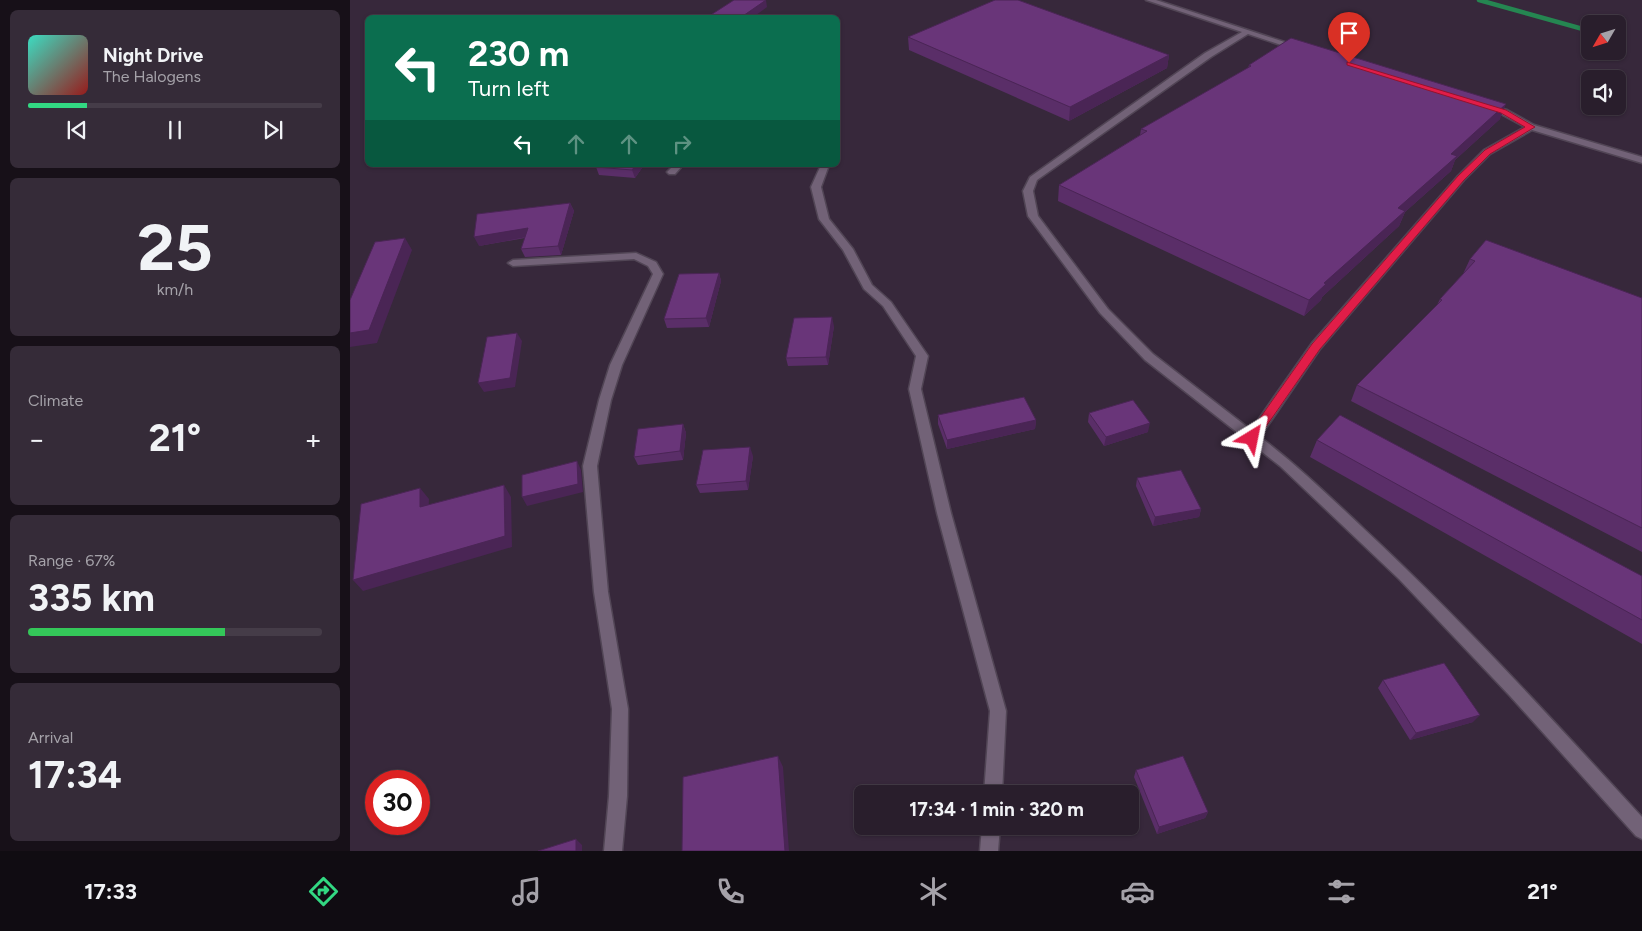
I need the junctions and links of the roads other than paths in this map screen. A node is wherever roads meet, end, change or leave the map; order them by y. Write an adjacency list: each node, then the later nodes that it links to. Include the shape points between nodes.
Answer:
1 (1149, 0): 2 (street)
2 (1247, 32): 3 (street); 11 (street, via 1200,60 1071,151 1033,179 1028,191 1033,216 1104,311 1149,357)
3 (1308, 50)
4 (1476, 103): 5 (street, via 1504,112)
5 (1531, 127): 6 (street); 11 (street, via 1487,152 1461,178 1316,346)
6 (1642, 160)
7 (677, 167): 9 (street)
8 (824, 167): 12 (street, via 816,187 824,219 848,249 868,288 887,304 922,356 915,389 944,513 998,712)
9 (672, 172)
10 (513, 263): 15 (street, via 636,256 652,264 658,274 616,365 590,466 601,592 620,709)
11 (1252, 438): 13 (street, via 1284,463 1404,575 1516,691)
12 (994, 785)
13 (1642, 830)
14 (990, 835): 16 (street)
15 (613, 851)
16 (989, 851)

